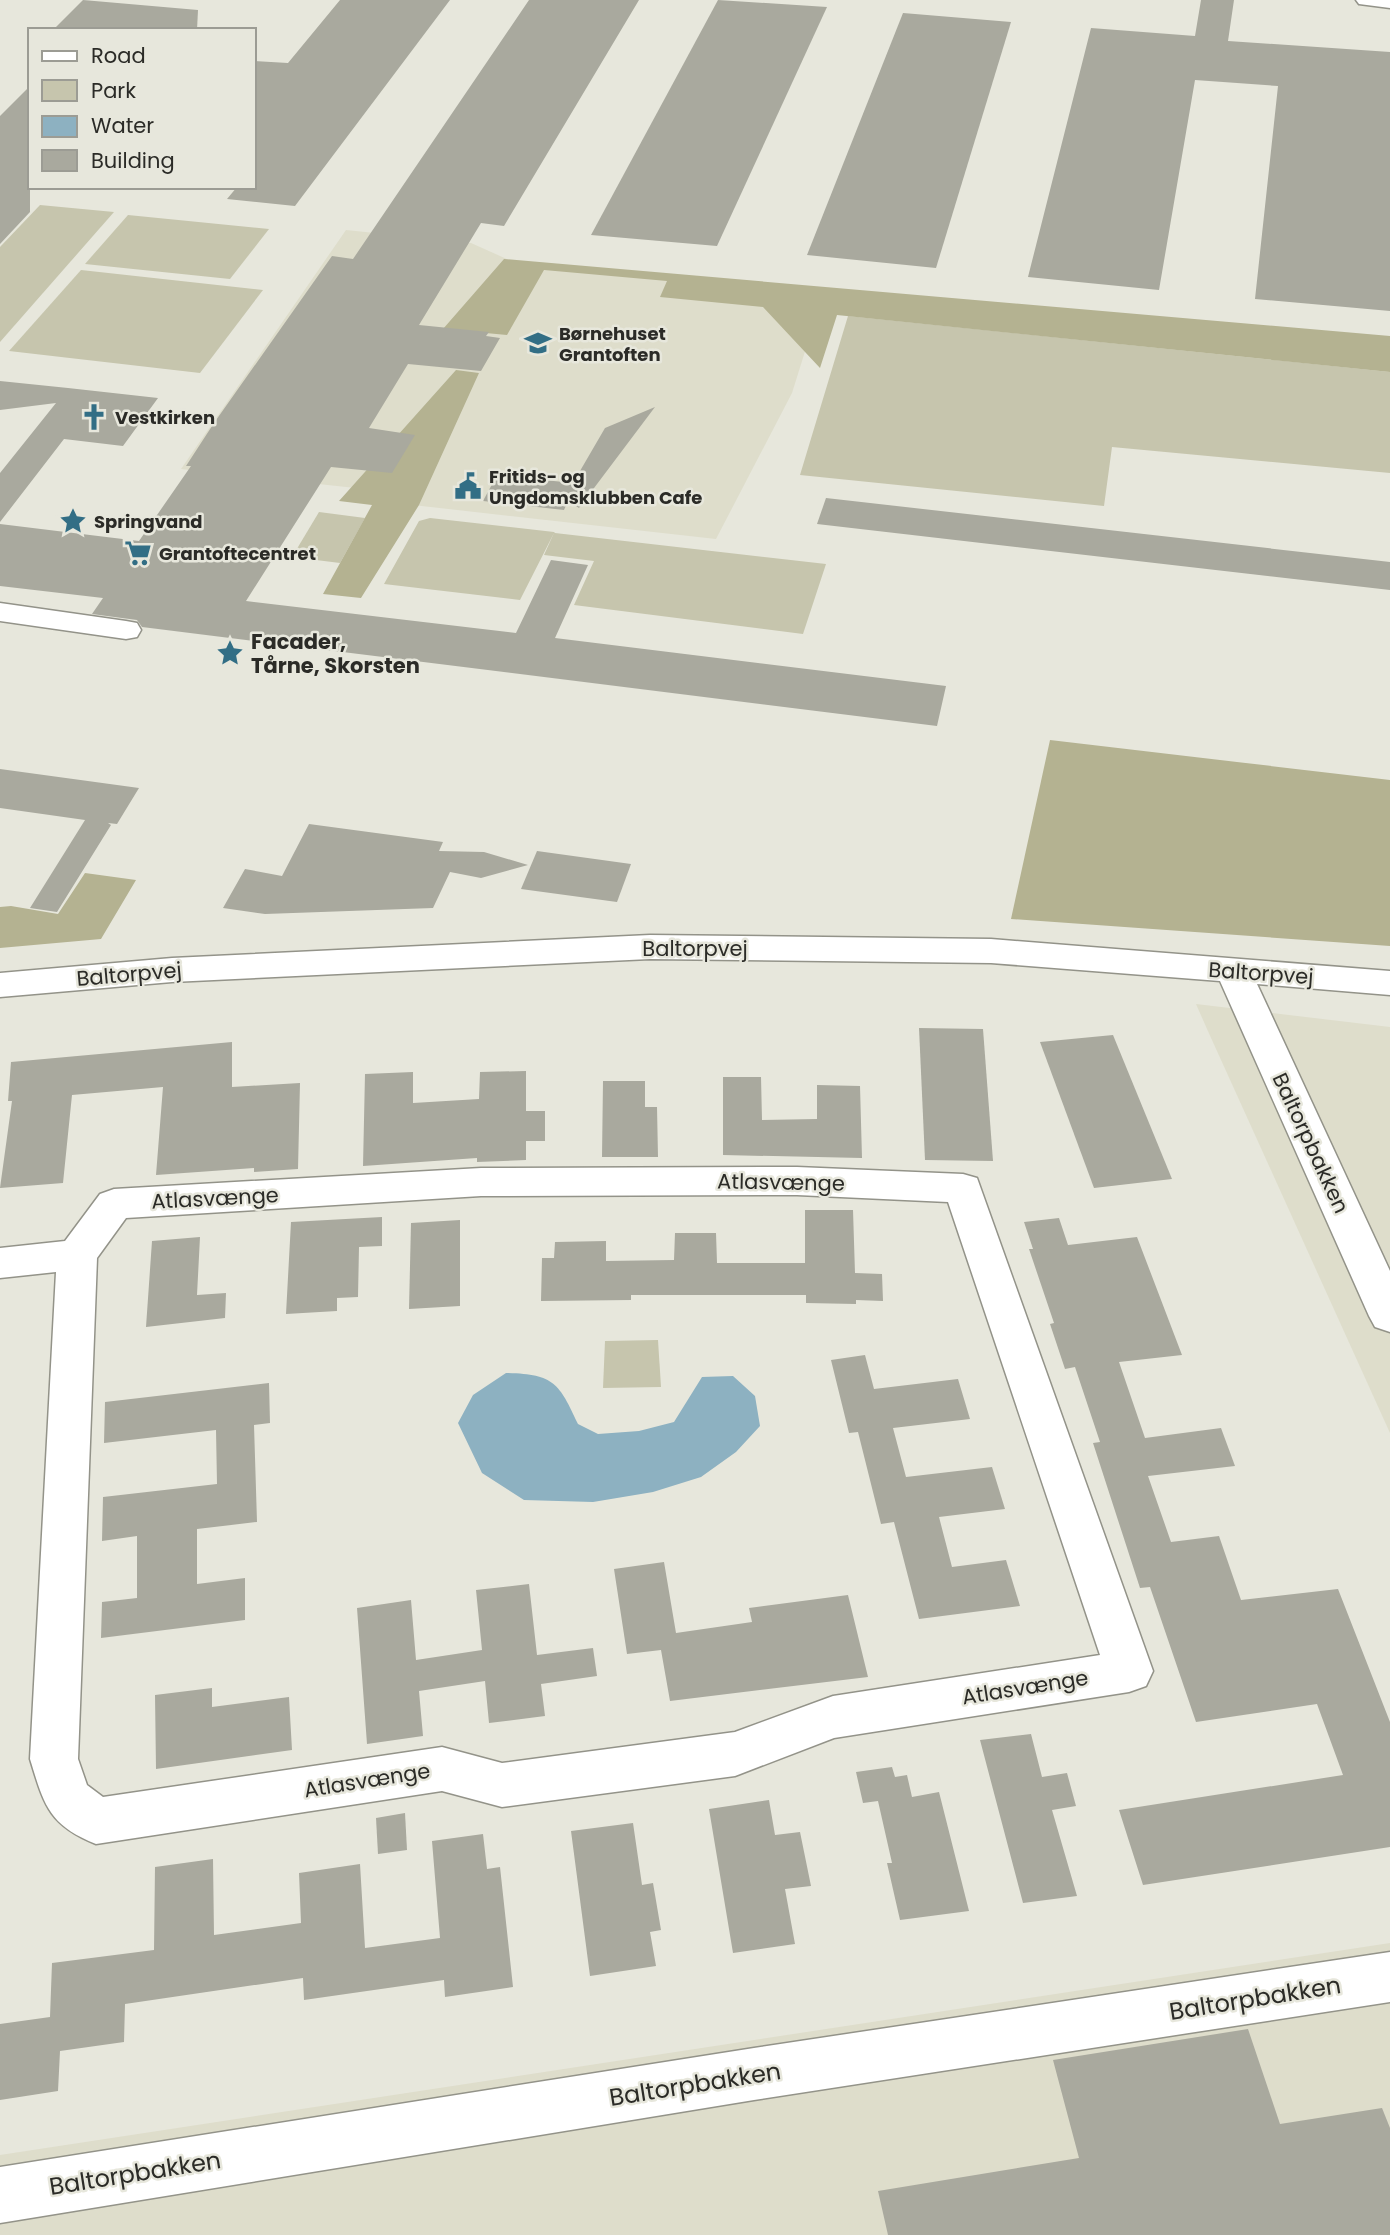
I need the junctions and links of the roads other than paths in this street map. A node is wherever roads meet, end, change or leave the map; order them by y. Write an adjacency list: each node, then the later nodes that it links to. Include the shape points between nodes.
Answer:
1 (1366, 0): 2 (street)
2 (1388, 2)
3 (0, 611): 4 (street)
4 (126, 630)
5 (1233, 971): 6 (street, Baltorpvej); 7 (street, Baltorpvej, via 991,951 650,947 172,970); 10 (street, Baltorpbakken)
6 (1390, 983)
7 (0, 985)
8 (77, 1255): 8 (street, Atlasvænge, via 54,1759 67,1799 96,1821 442,1769 502,1785 735,1754 833,1717 1129,1671 963,1188 797,1181 481,1182 114,1204); 9 (street)
9 (0, 1263)
10 (1390, 1316)
11 (1390, 1977): 12 (street, Baltorpbakken)
12 (0, 2194)

